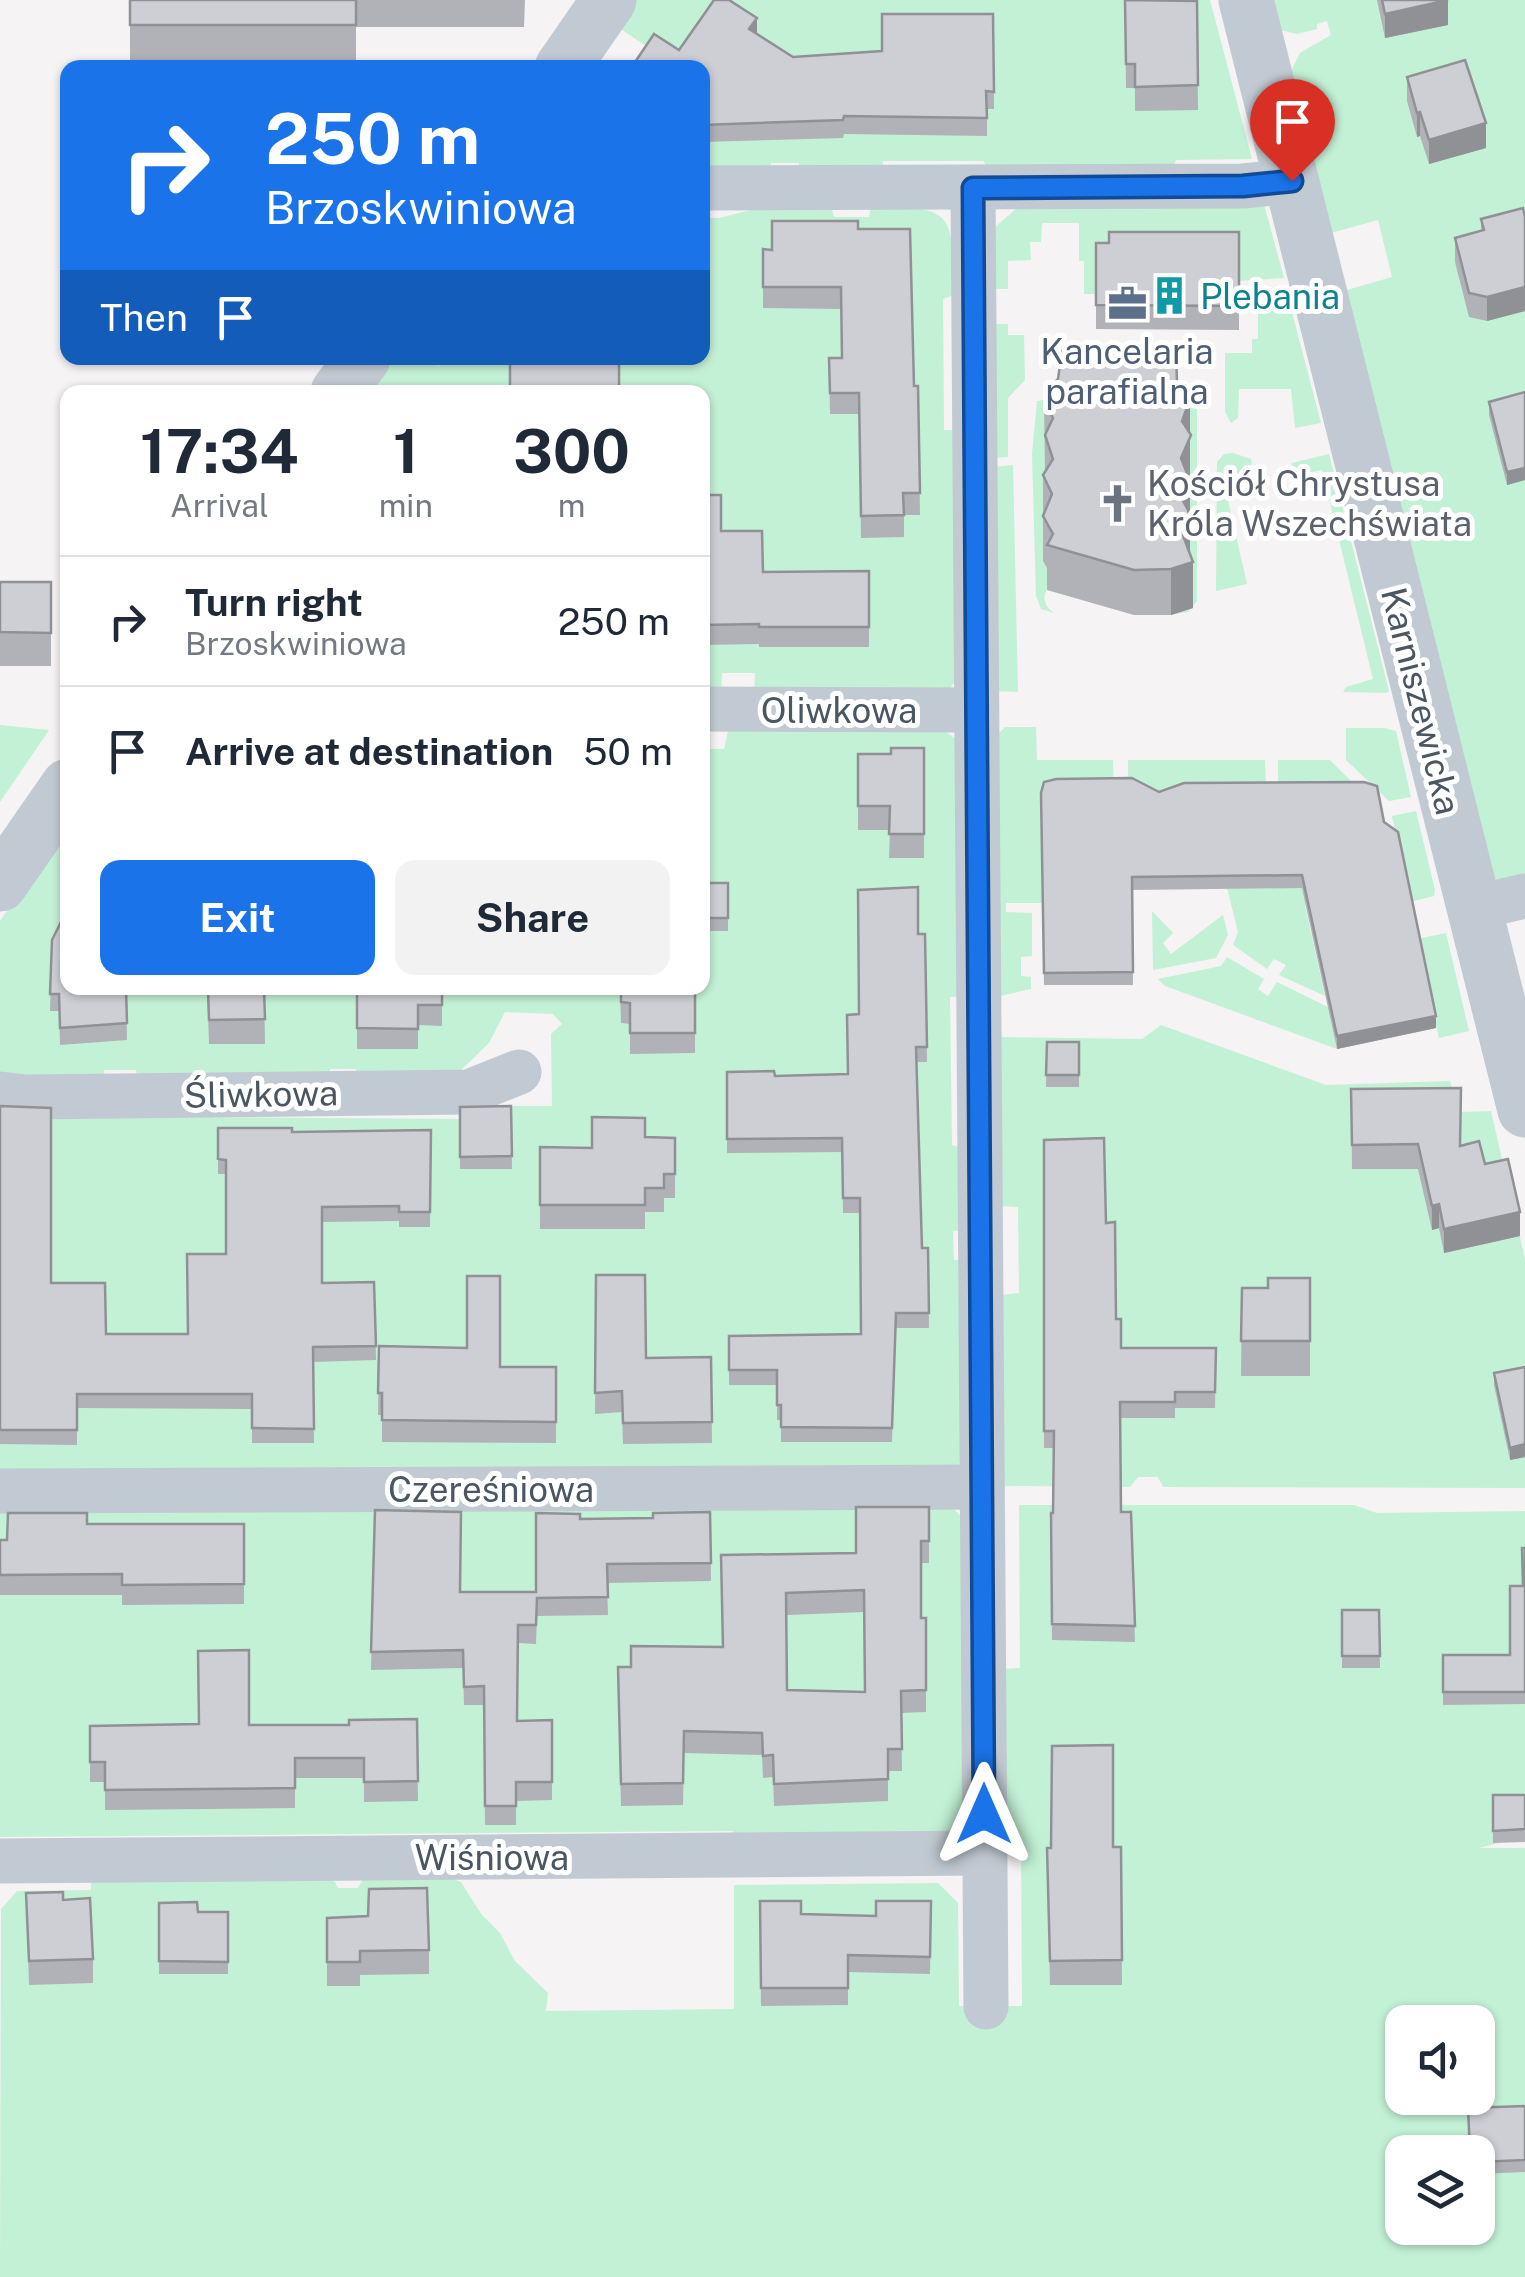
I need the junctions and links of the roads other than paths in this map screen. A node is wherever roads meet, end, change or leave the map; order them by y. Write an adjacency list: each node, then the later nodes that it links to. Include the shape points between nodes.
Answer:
1 (609, 0): 3 (street)
2 (1246, 0): 4 (street, Karniszewicka)
3 (568, 60)
4 (1292, 181): 6 (street); 12 (street, Karniszewicka)
5 (710, 188): 6 (street)
6 (973, 188): 8 (street)
7 (710, 709): 8 (street, Oliwkowa)
8 (976, 710): 16 (street)
9 (60, 798): 10 (street)
10 (0, 884)
11 (1525, 896): 12 (street)
12 (1473, 908): 15 (street, Karniszewicka)
13 (520, 1072): 14 (street, Śliwkowa, via 468,1092)
14 (0, 1094)
15 (1525, 1110)
16 (982, 1487): 17 (street, Czereśniowa); 18 (street)
17 (0, 1491)
18 (984, 1853): 19 (street, Wiśniowa); 20 (street)
19 (0, 1861)
20 (986, 2007)

